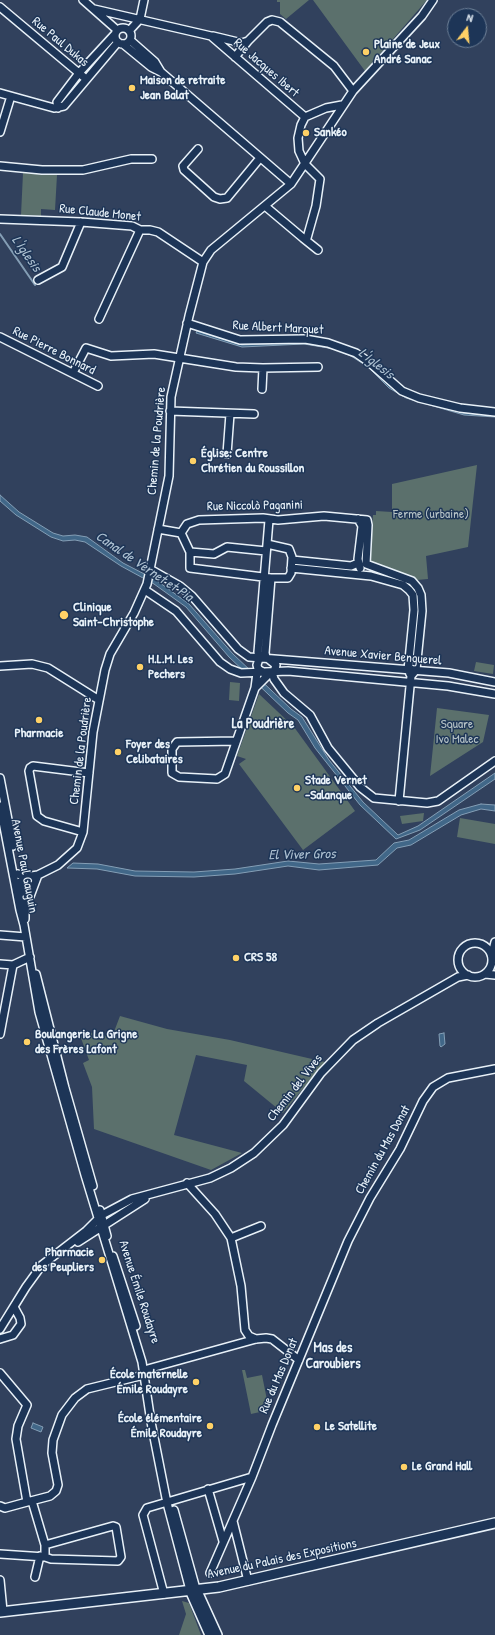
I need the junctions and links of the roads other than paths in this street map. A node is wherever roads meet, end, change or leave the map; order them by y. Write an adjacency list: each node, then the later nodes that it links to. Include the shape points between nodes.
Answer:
1 (83, 0): 4 (street)
2 (144, 0): 6 (street)
3 (433, 0): 17 (street, Chemin de la Poudrière, via 422,16)
4 (94, 9): 6 (street, Rue Jacques Ibert); 8 (street)
5 (1, 10): 15 (street, Rue Paul Dukas)
6 (140, 19): 7 (street); 9 (street, Rue Jacques Ibert)
7 (129, 31): 8 (street, via 123,28); 10 (street)
8 (116, 32): 12 (street); 15 (street)
9 (211, 36): 11 (street, Rue Jacques Ibert); 13 (street, Rue Jacques Ibert)
10 (130, 40): 12 (street); 14 (street, via 155,62)
11 (245, 42): 13 (street); 17 (street, via 267,22 280,22 334,66)
12 (120, 43): 14 (street); 16 (street)
13 (235, 57): 22 (street, Rue Jacques Ibert)
14 (161, 72): 25 (street)
15 (79, 73): 16 (street, Rue Paul Dukas); 21 (street, via 57,102)
16 (86, 79): 21 (street, via 64,106)
17 (353, 91): 20 (street, Chemin de la Poudrière)
18 (0, 93): 19 (street)
19 (11, 96): 21 (street); 23 (street)
20 (342, 105): 22 (street, via 326,108); 27 (street, Chemin de la Poudrière)
21 (58, 108)
22 (305, 117): 27 (street, via 298,138 299,151)
23 (0, 132)
24 (198, 149): 25 (street, via 183,166 184,170 214,197 220,199 227,198)
25 (260, 158): 29 (street)
26 (152, 159): 28 (street, via 131,159 83,170)
27 (305, 164): 29 (street, Chemin de la Poudrière); 34 (street, via 320,179 310,233 307,238)
28 (0, 166)
29 (291, 184): 30 (street, Chemin de la Poudrière)
30 (265, 206): 34 (street); 36 (street, Chemin de la Poudrière, via 211,250)
31 (0, 217): 32 (street, Rue Claude Monet)
32 (81, 222): 33 (street, Rue Claude Monet, via 132,226); 37 (street, via 62,267)
33 (140, 230): 36 (street, Rue Claude Monet, via 158,232); 38 (street)
34 (303, 238): 35 (street)
35 (318, 250)
36 (203, 262): 39 (street, Chemin de la Poudrière)
37 (38, 280)
38 (99, 319)
39 (187, 323): 41 (street, Chemin de la Poudrière); 48 (street, Rue Albert Marquet, via 240,340 305,339 328,343 356,353 402,391 460,408)
40 (0, 337): 44 (street, Rue Pierre Bonnard)
41 (179, 358): 43 (street, via 236,367); 44 (street, via 154,354 110,356 86,348); 47 (street, Chemin de la Poudrière)
42 (318, 367): 43 (street)
43 (263, 368): 46 (street)
44 (73, 373): 45 (street, Rue Pierre Bonnard)
45 (98, 386)
46 (262, 389)
47 (170, 411): 49 (street); 53 (street, Chemin de la Poudrière, via 169,476)
48 (495, 412)
49 (230, 414): 50 (street); 51 (street)
50 (254, 414)
51 (227, 454)
52 (269, 520): 54 (street, Rue Niccolò Paganini, via 199,520 187,524); 55 (street); 59 (street, Rue Niccolò Paganini, via 324,516 367,520)
53 (158, 529): 54 (street); 60 (street, Chemin de la Poudrière)
54 (181, 533): 56 (street)
55 (266, 548): 56 (street, via 227,548 214,554); 57 (street, via 289,548); 61 (street)
56 (190, 552): 61 (street, via 189,565 192,570)
57 (292, 560): 58 (street); 59 (street)
58 (292, 568): 59 (street); 62 (street, via 289,577 285,579)
59 (362, 568): 68 (street, via 403,585 413,595); 68 (street, via 403,576 418,588 422,602)
60 (150, 569): 63 (street, Chemin de la Poudrière); 64 (street, Avenue Xavier Benguerel, via 180,586 192,596 238,649 249,657)
61 (263, 577): 62 (street); 64 (street)
62 (271, 578): 65 (street, via 265,652)
63 (146, 587): 67 (street, Avenue Xavier Benguerel, via 176,611 220,662 241,673); 72 (street, Chemin de la Poudrière, via 110,654)
64 (259, 659): 65 (street, Avenue Xavier Benguerel); 67 (street, via 258,669)
65 (269, 659): 67 (street, via 276,665); 68 (street, Avenue Xavier Benguerel)
66 (0, 666): 72 (street, via 32,664 48,668)
67 (267, 673): 68 (street, Avenue Xavier Benguerel, via 288,671); 70 (street); 70 (street); 78 (street, via 284,693 310,715 328,748 360,787 374,798)
68 (412, 675): 69 (street, Avenue Xavier Benguerel, via 449,674); 71 (street, Avenue Xavier Benguerel); 78 (street)
69 (495, 682)
70 (255, 688): 73 (street)
71 (495, 694)
72 (99, 700): 75 (street, Chemin de la Poudrière)
73 (236, 741): 73 (street, via 177,742 172,749 172,773 179,777 220,778 225,774)
74 (495, 760): 78 (street, via 438,802)
75 (89, 773): 81 (street, Chemin de la Poudrière); 81 (street, via 33,766 30,768 37,816 44,821)
76 (0, 778): 77 (street, Avenue Paul Gauguin)
77 (4, 798): 79 (street, Avenue Paul Gauguin); 80 (street, Avenue Paul Gauguin)
78 (399, 801)
79 (1, 809): 80 (street, Avenue Paul Gauguin); 82 (street, Avenue Paul Gauguin)
80 (9, 824): 82 (street, Avenue Paul Gauguin)
81 (83, 832): 83 (street, Chemin de la Poudrière, via 78,848 70,856)
82 (16, 874): 83 (street); 84 (street, Avenue Paul Gauguin)
83 (35, 878): 84 (street, Chemin de la Poudrière, via 28,890); 85 (street)
84 (20, 891): 85 (street, Avenue Paul Gauguin); 86 (street, Avenue Paul Gauguin)
85 (25, 909): 86 (street, Avenue Paul Gauguin)
86 (24, 926): 88 (street, Avenue Émile Roudayre)
87 (0, 936): 88 (street)
88 (26, 937): 91 (street, Avenue Émile Roudayre)
89 (495, 942): 90 (street); 92 (street)
90 (485, 945): 92 (street); 95 (street, via 473,942 466,945 459,954)
91 (30, 957): 94 (street); 104 (street, Avenue Émile Roudayre, via 39,1012)
92 (493, 959): 96 (street, via 489,971)
93 (0, 964): 94 (street)
94 (13, 965): 100 (street)
95 (459, 965): 97 (street); 99 (street)
96 (485, 974): 97 (street, via 473,977); 98 (street)
97 (468, 975): 99 (street, Chemin del Vives)
98 (495, 975)
99 (450, 982): 102 (street, Chemin del Vives, via 353,1040 321,1073 283,1125 254,1153 210,1178)
100 (0, 1031)
101 (495, 1069): 108 (street, Chemin du Mas Donat, via 448,1078 427,1093 400,1149 370,1198)
102 (187, 1183): 103 (street, Chemin del Vives); 107 (street, via 215,1214)
103 (154, 1194): 104 (street, Chemin del Vives, via 132,1199); 105 (street, Chemin del Vives)
104 (100, 1217): 105 (street, Avenue Émile Roudayre); 109 (street, Chemin del Vives)
105 (103, 1226): 109 (street, Chemin del Vives); 115 (street, Avenue Émile Roudayre, via 125,1310)
106 (261, 1226): 107 (street)
107 (231, 1238): 113 (street, via 241,1286 244,1330)
108 (348, 1241): 114 (street, Rue du Mas Donat)
109 (65, 1248): 110 (street, Chemin del Vives, via 42,1265)
110 (14, 1307): 111 (street, Chemin del Vives); 112 (street, via 21,1324 13,1335)
111 (0, 1329)
112 (0, 1339)
113 (256, 1339): 114 (street, via 272,1339); 115 (street)
114 (299, 1360): 117 (street, Rue du Mas Donat)
115 (146, 1372): 119 (street, via 87,1389 75,1398 62,1415 53,1440 52,1453 58,1485 56,1491 50,1496); 120 (street, Avenue Émile Roudayre)
116 (0, 1373): 119 (street, via 27,1405 18,1426 16,1439)
117 (252, 1477): 118 (street); 122 (street, Rue du Mas Donat)
118 (208, 1489): 120 (street); 124 (street)
119 (30, 1501): 121 (street, via 5,1508); 125 (street)
120 (169, 1502): 132 (street, Avenue Émile Roudayre); 133 (street, via 147,1508 143,1515)
121 (0, 1506)
122 (233, 1521): 124 (street, Rue du Mas Donat); 131 (street)
123 (495, 1523): 131 (main road, Avenue du Palais des Expositions)
124 (223, 1541): 128 (street, Rue du Mas Donat)
125 (45, 1545): 127 (street); 127 (street, via 113,1526 116,1527 121,1557 118,1561 51,1559)
126 (0, 1554): 127 (street)
127 (42, 1556): 129 (street)
128 (210, 1573)
129 (35, 1577)
130 (0, 1580): 134 (street)
131 (248, 1581): 132 (main road, Avenue du Palais des Expositions)
132 (193, 1590): 133 (main road, Avenue du Palais des Expositions); 135 (main road, Avenue Émile Roudayre); 136 (main road, Avenue Émile Roudayre)
133 (164, 1594): 134 (main road, Avenue du Palais des Expositions)
134 (2, 1612)
135 (210, 1635)
136 (217, 1635)

